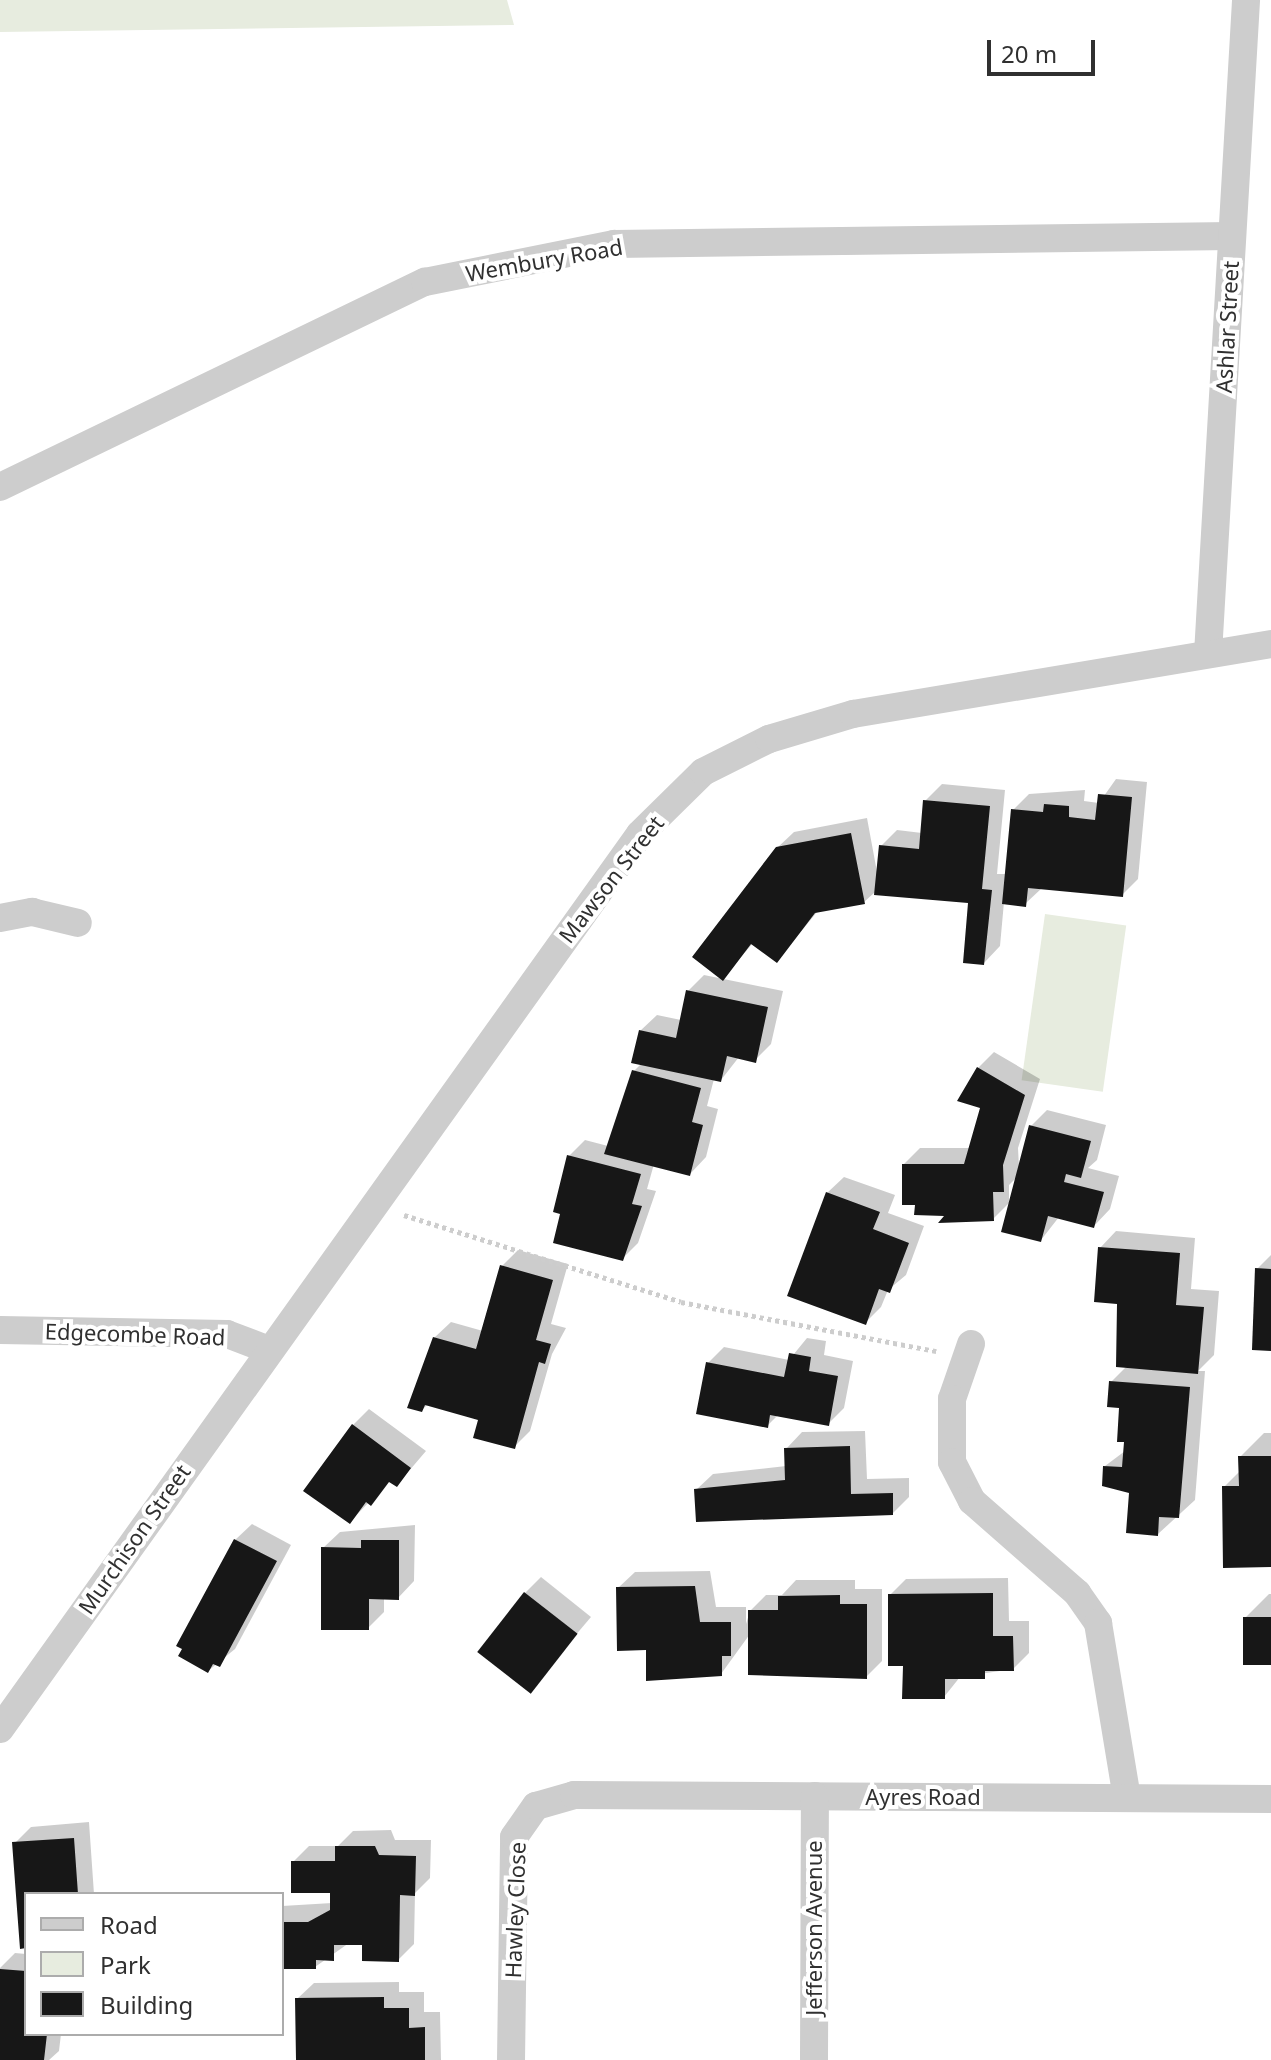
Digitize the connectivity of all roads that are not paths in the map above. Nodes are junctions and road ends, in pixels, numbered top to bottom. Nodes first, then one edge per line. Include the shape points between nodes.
1 (1246, 0) edge
2 (1232, 236) junction
3 (0, 487) edge
4 (1271, 644) edge
5 (1208, 654) junction
6 (0, 918) edge
7 (78, 923) dead end
8 (0, 1330) edge
9 (971, 1344) road end
10 (269, 1350) junction
11 (0, 1729) edge
12 (574, 1795) joint
13 (815, 1796) junction
14 (1127, 1798) junction
15 (1271, 1799) edge
16 (511, 2060) edge
17 (814, 2060) edge

1 - 2 street, Ashlar Street
2 - 3 street, Wembury Road via 614,244 454,276 425,282
2 - 5 street, Ashlar Street
4 - 5 street, Mawson Street
5 - 10 street, Mawson Street via 853,714 769,739 703,772 640,834
6 - 7 street via 32,912
8 - 10 street, Edgecombe Road via 227,1334
9 - 14 street via 952,1399 952,1462 972,1501 1077,1593 1098,1623
10 - 11 street, Murchison Street
12 - 13 street, Ayres Road
12 - 16 street, Hawley Close via 536,1806 514,1837
13 - 14 street, Ayres Road
13 - 17 street, Jefferson Avenue
14 - 15 street, Ayres Road

